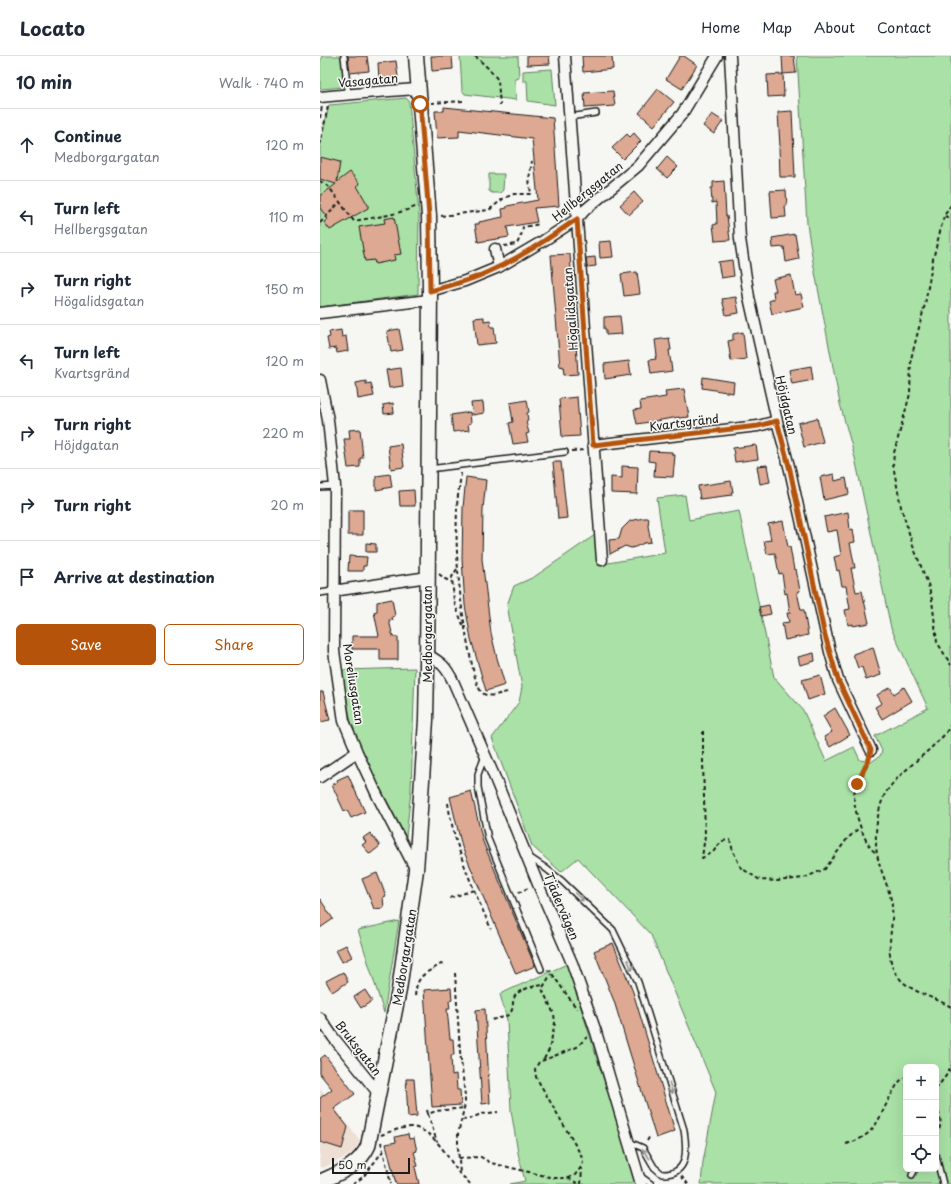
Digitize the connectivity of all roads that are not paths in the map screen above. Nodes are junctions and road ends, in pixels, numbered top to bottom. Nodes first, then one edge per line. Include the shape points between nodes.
1 (344, 56) edge
2 (416, 56) edge
3 (565, 56) edge
4 (717, 56) edge
5 (730, 56) edge
6 (418, 89) junction
7 (348, 94) junction
8 (325, 99) edge
9 (596, 113) dead end
10 (569, 117) junction
11 (577, 219) junction
12 (495, 249) road end
13 (499, 267) junction
14 (430, 295) junction
15 (320, 313) edge
16 (320, 380) edge
17 (777, 421) junction
18 (591, 447) junction
19 (565, 452) road end
20 (428, 469) junction
21 (335, 486) junction
22 (320, 487) edge
23 (602, 560) dead end
24 (428, 577) junction
25 (334, 591) junction
26 (320, 593) edge
27 (428, 655) junction
28 (871, 750) road end
29 (357, 752) junction
30 (485, 755) junction
31 (320, 777) edge
32 (527, 855) junction
33 (416, 870) junction
34 (541, 969) road end
35 (320, 1018) edge
36 (379, 1094) junction
37 (628, 1141) junction
38 (939, 1168) edge
39 (914, 1172) edge
40 (912, 1175) dead end
41 (640, 1180) edge
42 (320, 1182) edge
43 (651, 1184) edge
44 (943, 1184) edge

1 - 7 lane
2 - 6 street, Medborgargatan
3 - 10 street, Högalidsgatan
4 - 11 street, Hellbergsgatan via 682,114 638,166
5 - 17 street, Höjdgatan via 740,239 749,297
6 - 7 street, Vasagatan
6 - 14 street, Medborgargatan via 429,216
7 - 8 street, Vasagatan
9 - 10 lane
10 - 11 street, Högalidsgatan
11 - 13 street, Hellbergsgatan
11 - 18 street, Högalidsgatan
12 - 13 street
13 - 14 street, Hellbergsgatan
14 - 15 street, Hellbergsgatan
14 - 20 street, Medborgargatan
16 - 21 street, Moreliusgatan via 328,420
17 - 18 street, Kvartsgränd via 758,426
17 - 28 street, Höjdgatan via 790,470 824,632 838,680
18 - 23 street, Högalidsgatan
19 - 20 lane
20 - 24 street, Medborgargatan
21 - 22 lane
21 - 25 street, Moreliusgatan
24 - 25 street
24 - 27 street, Medborgargatan
25 - 26 lane
25 - 29 street, Moreliusgatan via 335,659 344,721
27 - 30 street, Tjädervägen via 447,669
27 - 33 street, Medborgargatan
29 - 31 street
29 - 33 street, Moreliusgatan
30 - 32 street, Tjädervägen
30 - 34 lane via 478,774 478,787 488,839
32 - 37 street, Tjädervägen via 572,963 596,1032
32 -> 37 lane via 562,881 614,930 638,982 684,1130 686,1153 683,1163 676,1172 662,1174 654,1167 643,1148
33 - 36 street, Medborgargatan via 399,990
35 - 36 street, Bruksgatan
36 - 42 street, Medborgargatan via 376,1135 365,1153 354,1165
37 - 41 street, Tjädervägen
38 - 44 lane
39 - 40 lane
41 - 43 lane

